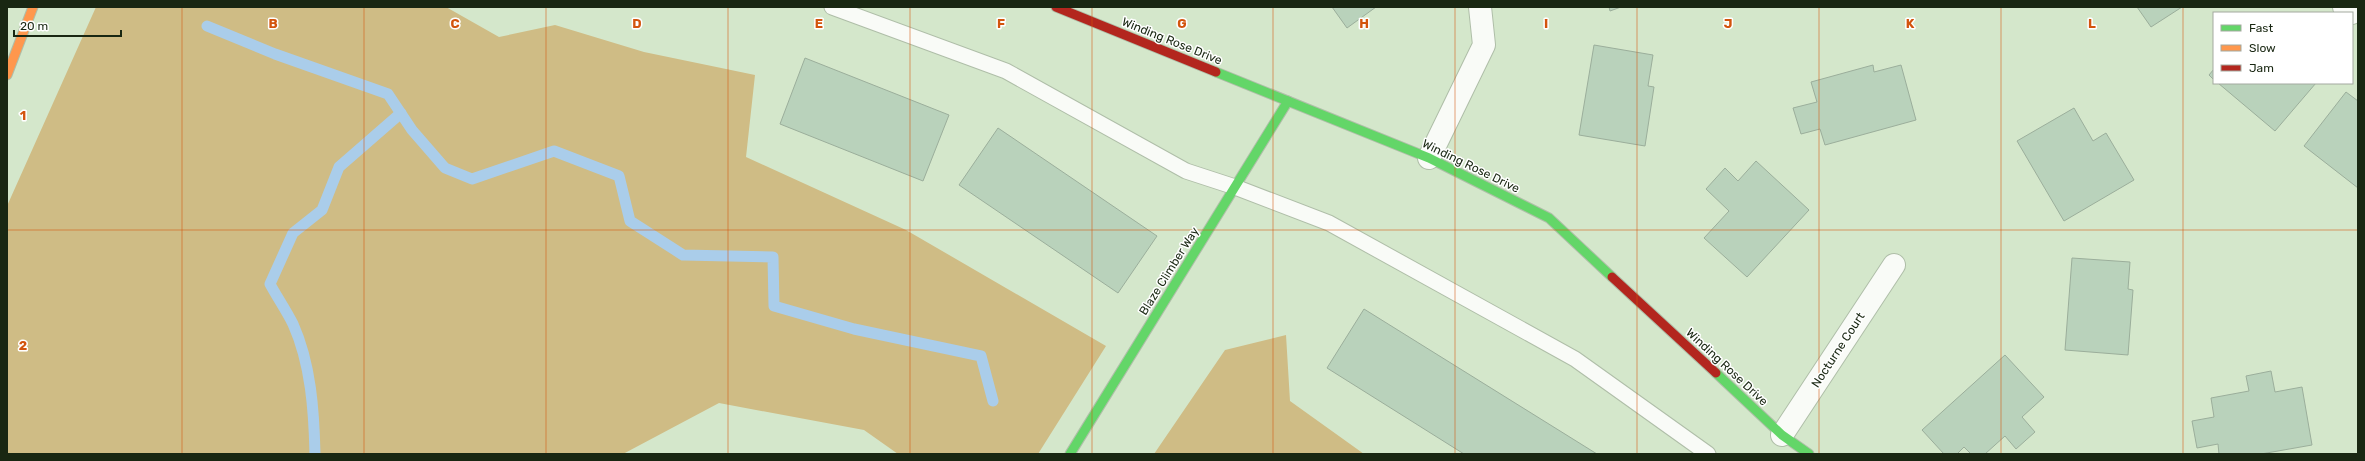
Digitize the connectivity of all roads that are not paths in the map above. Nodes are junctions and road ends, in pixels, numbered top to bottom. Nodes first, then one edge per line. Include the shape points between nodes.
1 (33, 7) edge
2 (832, 7) edge
3 (1056, 7) edge
4 (1480, 7) edge
5 (7, 75) edge
6 (1288, 101) junction
7 (1429, 158) junction
8 (1235, 187) junction
9 (1894, 266) dead end
10 (1782, 434) junction
11 (1070, 454) edge
12 (1708, 454) edge
13 (1809, 454) edge

1 - 5 main road
2 - 8 lane via 1006,71 1186,172
3 - 6 main road, Winding Rose Drive
4 - 7 street via 1484,45
6 - 7 main road, Winding Rose Drive
6 - 8 main road, Blaze Climber Way
7 - 10 main road, Winding Rose Drive via 1549,218
8 - 11 main road, Blaze Climber Way
8 - 12 lane via 1330,223 1575,359
9 - 10 street, Nocturne Court
10 - 13 main road, Winding Rose Drive

